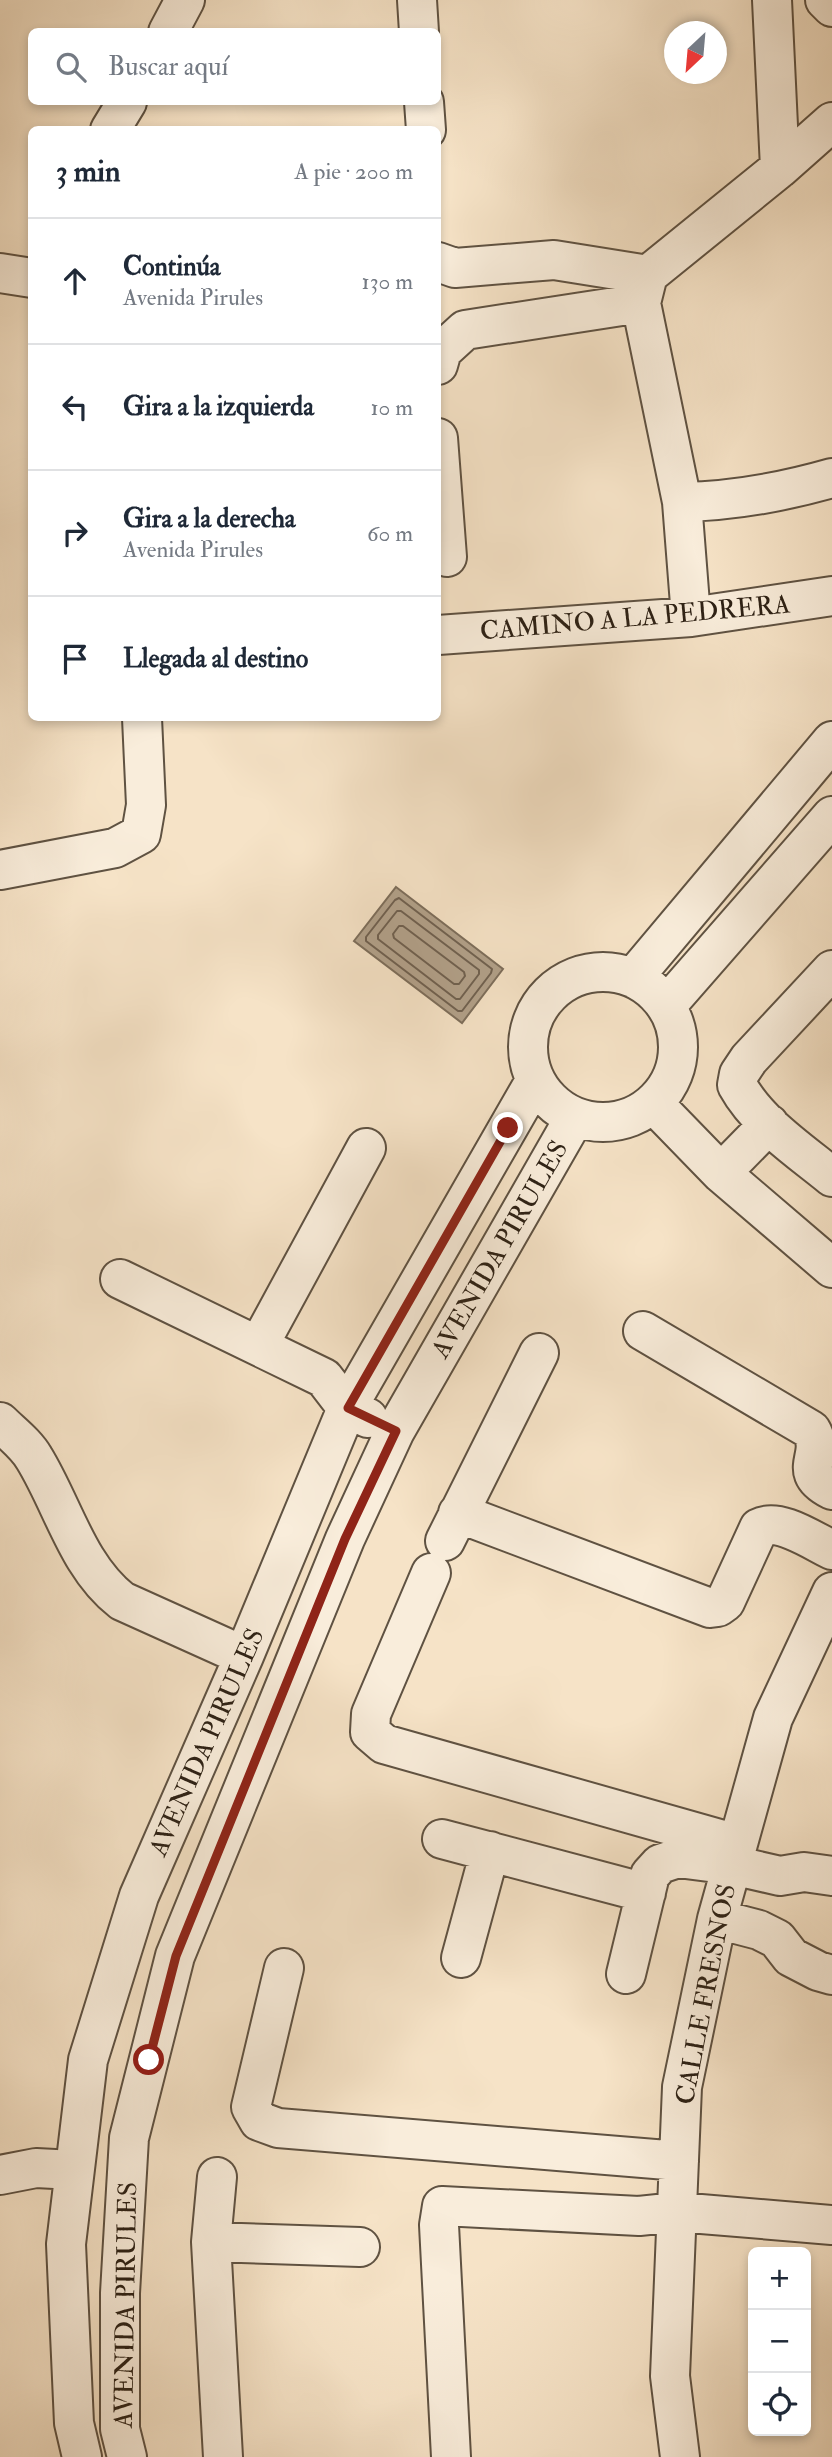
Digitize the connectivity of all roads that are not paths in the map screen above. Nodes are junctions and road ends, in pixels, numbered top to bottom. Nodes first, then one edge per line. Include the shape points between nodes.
1 (185, 0) edge
2 (417, 0) edge
3 (772, 0) edge
4 (825, 0) edge
5 (832, 7) edge
6 (170, 28) edge
7 (419, 28) edge
8 (125, 105) edge
9 (424, 105) edge
10 (832, 122) edge
11 (112, 126) edge
12 (426, 126) edge
13 (780, 168) junction
14 (441, 263) edge
15 (645, 289) junction
16 (441, 354) edge
17 (441, 478) edge
18 (832, 478) edge
19 (682, 502) junction
20 (447, 557) dead end
21 (832, 596) edge
22 (691, 617) junction
23 (441, 635) edge
24 (142, 721) edge
25 (832, 741) edge
26 (832, 816) edge
27 (0, 870) edge
28 (832, 970) edge
29 (633, 978) junction
30 (666, 1006) junction
31 (535, 1081) junction
32 (654, 1104) junction
33 (575, 1117) junction
34 (769, 1124) junction
35 (366, 1148) dead end
36 (721, 1173) junction
37 (832, 1177) edge
38 (832, 1268) edge
39 (120, 1279) dead end
40 (643, 1331) dead end
41 (259, 1345) junction
42 (539, 1353) dead end
43 (348, 1408) junction
44 (0, 1422) edge
45 (396, 1431) junction
46 (832, 1490) edge
47 (444, 1542) junction
48 (832, 1549) edge
49 (832, 1592) edge
50 (244, 1656) junction
51 (442, 1839) dead end
52 (490, 1851) junction
53 (735, 1854) junction
54 (832, 1876) edge
55 (646, 1893) junction
56 (717, 1919) junction
57 (461, 1958) dead end
58 (284, 1968) dead end
59 (626, 1974) dead end
60 (832, 1975) edge
61 (679, 2161) junction
62 (74, 2170) junction
63 (0, 2175) edge
64 (217, 2177) dead end
65 (677, 2212) junction
66 (832, 2225) edge
67 (211, 2242) junction
68 (360, 2247) dead end
69 (128, 2448) edge
70 (82, 2457) edge
71 (223, 2457) edge
72 (451, 2457) edge
73 (680, 2457) edge

1 - 6 street
2 - 7 street
3 - 13 street
4 - 5 street
8 - 11 street
9 - 12 street
10 - 13 street
13 - 15 street
14 - 15 street via 455,268 554,260
15 - 16 street via 465,330
15 - 19 street
17 - 20 street
18 - 19 street via 792,490
19 - 22 street
21 - 22 street, CAMINO A LA PEDRERA
22 - 23 street, CAMINO A LA PEDRERA
24 - 27 street via 146,805 141,834 115,848
25 - 29 street
26 - 30 street
28 - 34 street via 739,1074 737,1085 743,1096
29 - 30 street
29 - 31 street via 607,972 580,974 557,986 539,1005 528,1030 527,1056
30 - 32 street via 675,1025 676,1068
31 - 33 street via 551,1102
31 - 43 street, AVENIDA PIRULES
32 - 33 street via 615,1122 594,1123
32 - 36 street
33 - 45 street, AVENIDA PIRULES
34 - 36 street
34 - 37 street
35 - 41 street
36 - 38 street
39 - 41 street
40 - 46 street via 811,1430 816,1438 813,1476
41 - 43 street via 324,1378
42 - 47 street
43 - 45 street
43 - 50 street, AVENIDA PIRULES
44 - 50 street via 33,1455 92,1571 106,1589 122,1601
45 - 69 street, AVENIDA PIRULES via 340,1551 176,1956 128,2138 120,2293
47 - 48 street via 710,1608 725,1602 759,1528 766,1524 776,1524
47 - 53 street via 371,1714 370,1732 384,1744
49 - 53 street, CALLE FRESNOS via 773,1718
50 - 62 street, AVENIDA PIRULES via 139,1896 88,2060
51 - 52 street
52 - 55 street
52 - 57 street
53 - 54 street via 780,1876 804,1872
53 - 55 street via 678,1858 660,1864 650,1875
53 - 56 street, CALLE FRESNOS
55 - 59 street
56 - 60 street via 768,1934 791,1957
56 - 61 street, CALLE FRESNOS via 682,2087
58 - 61 street via 251,2107 259,2122 278,2129
61 - 65 street, CALLE FRESNOS
62 - 63 street via 36,2168
62 - 70 street, AVENIDA PIRULES via 66,2244 74,2423
64 - 67 street
65 - 66 street
65 - 72 street via 639,2216 442,2206 439,2225
65 - 73 street, CALLE FRESNOS via 670,2376
67 - 68 street
67 - 71 street

